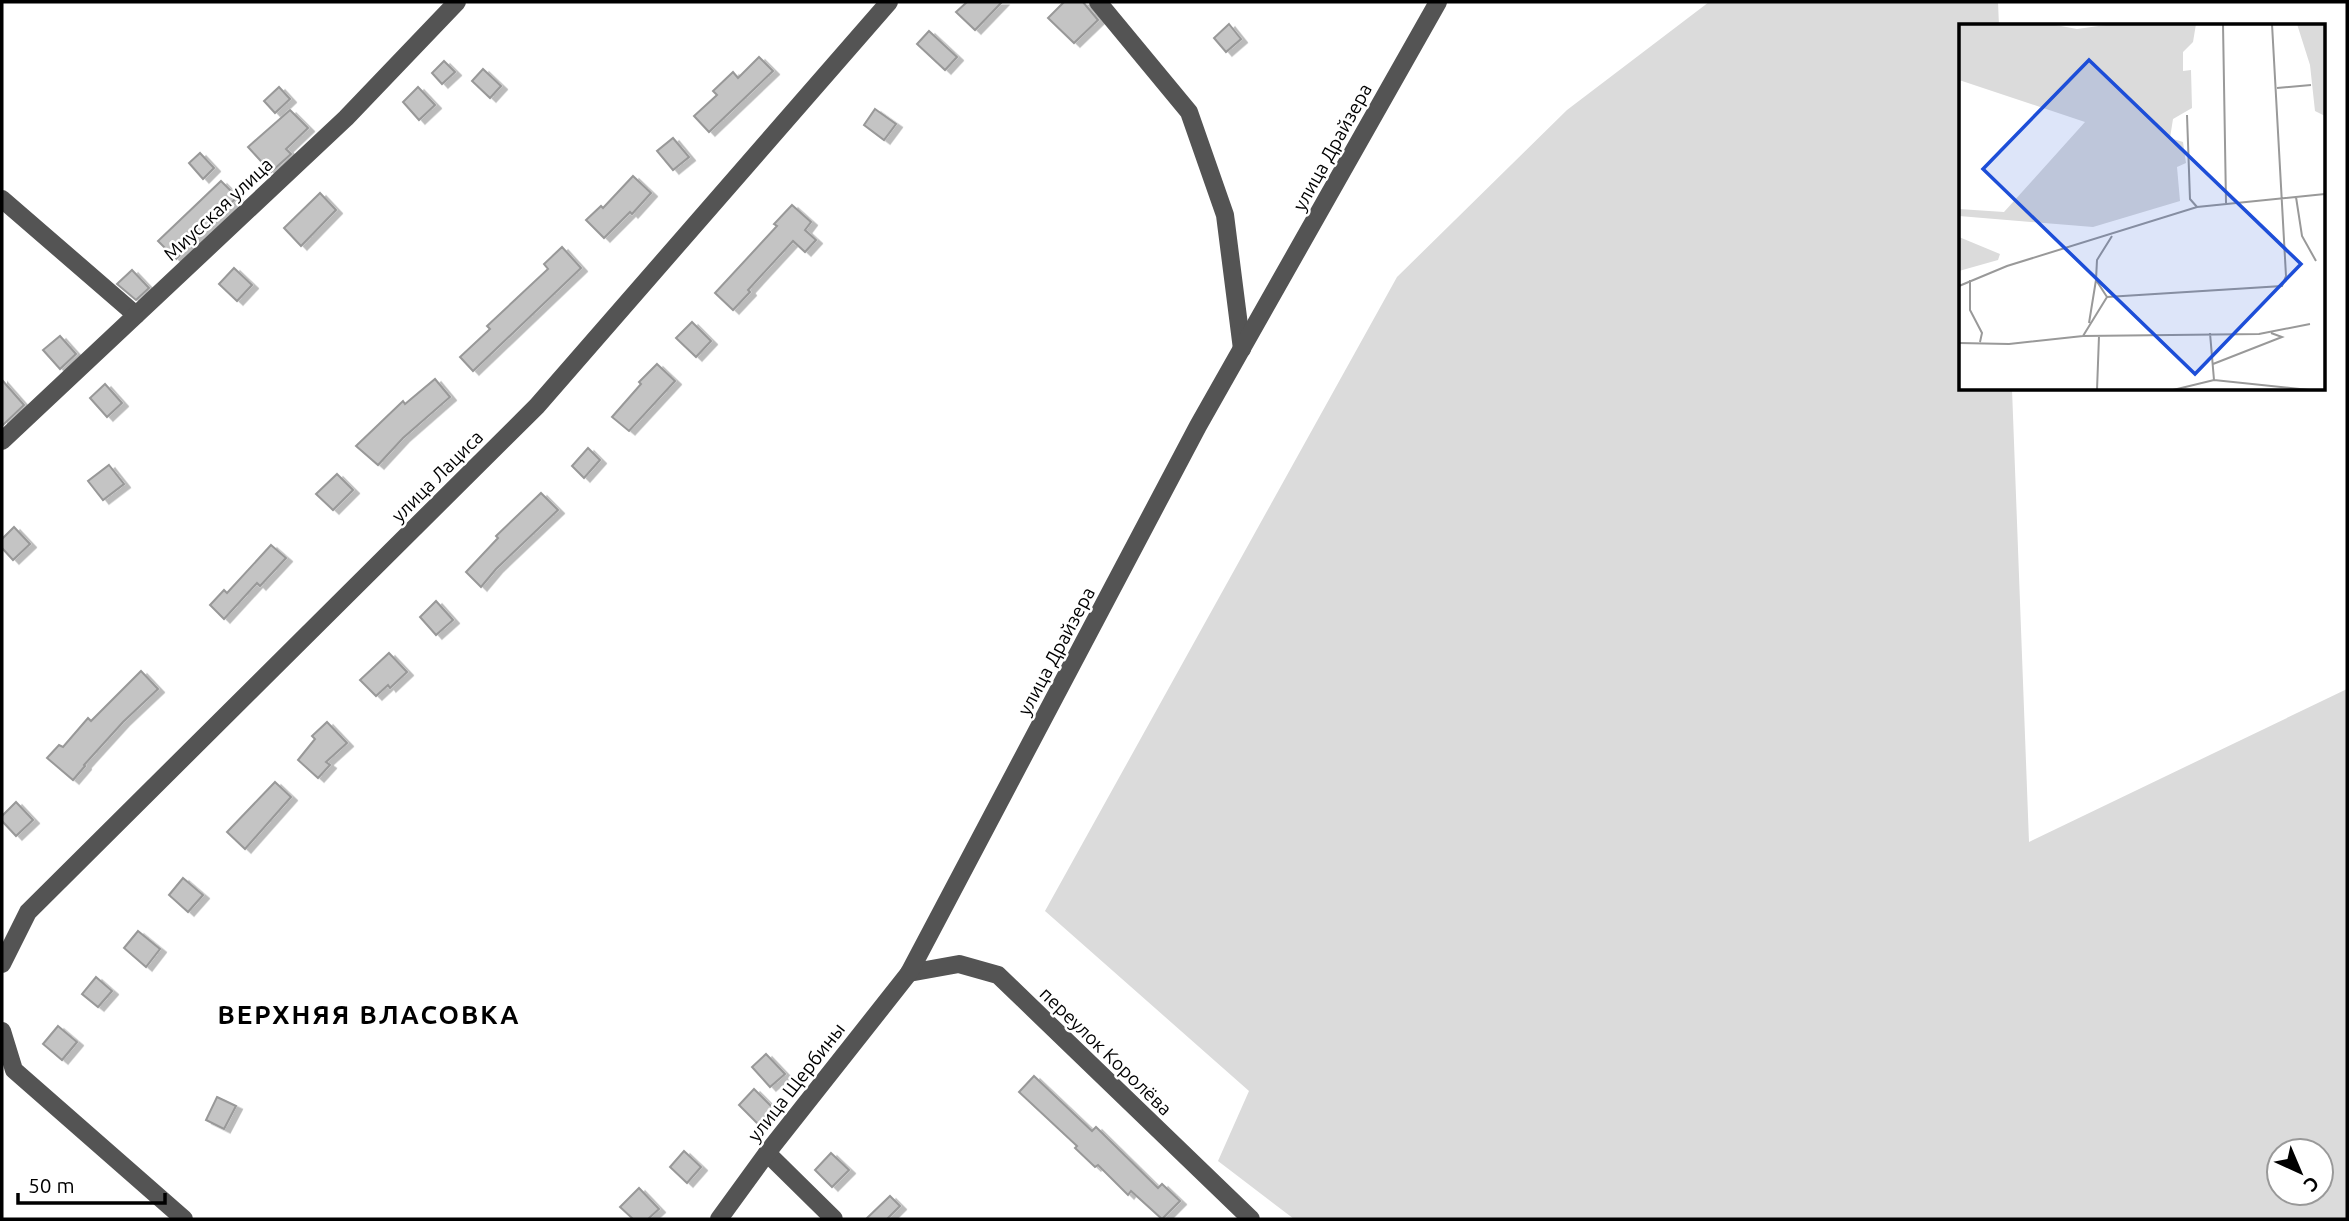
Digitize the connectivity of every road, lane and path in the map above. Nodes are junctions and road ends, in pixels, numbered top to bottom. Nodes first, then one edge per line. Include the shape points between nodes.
1 (457, 2) edge
2 (889, 2) edge
3 (1098, 2) edge
4 (1438, 2) edge
5 (2, 199) edge
6 (136, 315) junction
7 (1242, 349) junction
8 (2, 440) edge
9 (2, 964) edge
10 (909, 973) junction
11 (2, 1031) edge
12 (768, 1153) junction
13 (184, 1219) edge
14 (719, 1219) edge
15 (834, 1219) edge
16 (1251, 1219) edge

1 - 6 street, Миусская улица via 346,118
2 - 9 street, улица Лациса via 537,405 27,912
3 - 7 street via 1189,113 1224,215
4 - 7 street, улица Драйзера
5 - 6 street
6 - 8 street, Миусская улица
7 - 10 street, улица Драйзера
10 - 12 street, улица Щербины
10 - 16 street, переулок Королёва via 959,964 998,975
11 - 13 street via 14,1070
12 - 14 street, улица Щербины
12 - 15 street

